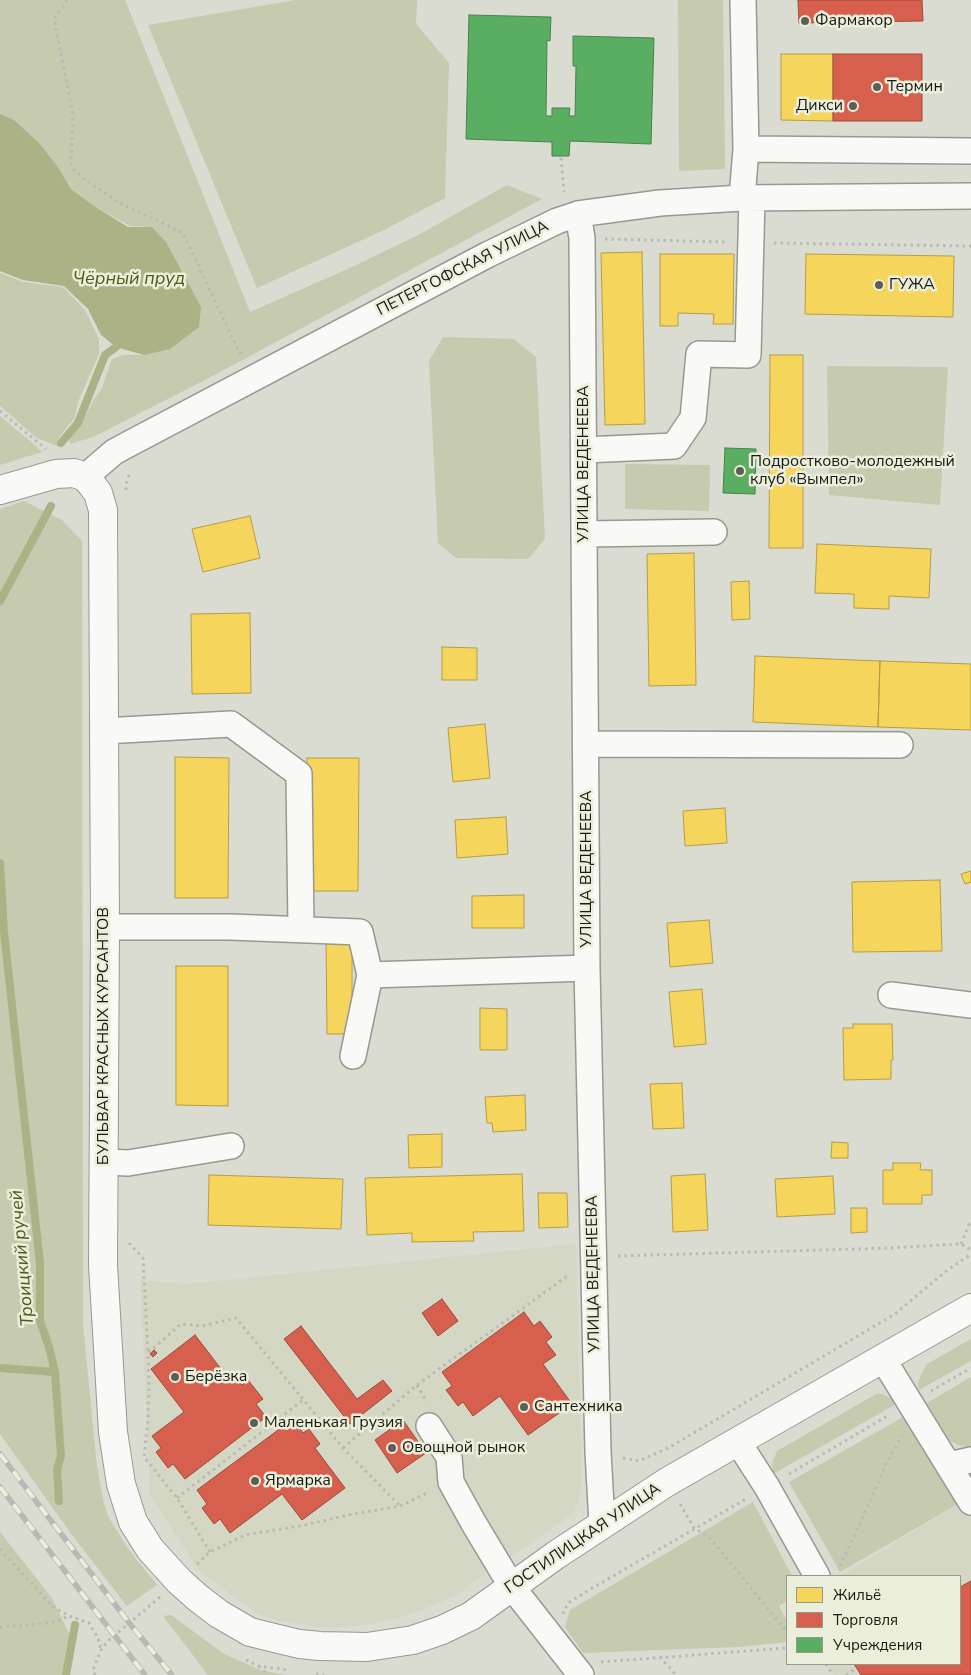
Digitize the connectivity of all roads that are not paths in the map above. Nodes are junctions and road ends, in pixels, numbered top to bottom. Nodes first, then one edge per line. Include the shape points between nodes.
1 (743, 0) edge
2 (746, 149) junction
3 (971, 151) edge
4 (971, 196) edge
5 (756, 198) junction
6 (578, 214) junction
7 (584, 450) junction
8 (85, 477) junction
9 (0, 490) edge
10 (714, 532) dead end
11 (585, 534) junction
12 (104, 731) junction
13 (586, 744) junction
14 (900, 745) dead end
15 (105, 927) junction
16 (301, 929) junction
17 (587, 968) junction
18 (370, 975) junction
19 (891, 995) dead end
20 (971, 1005) edge
21 (353, 1056) dead end
22 (231, 1146) dead end
23 (104, 1162) junction
24 (971, 1308) edge
25 (883, 1359) junction
26 (429, 1426) dead end
27 (738, 1442) junction
28 (960, 1462) edge
29 (971, 1502) edge
30 (602, 1524) junction
31 (817, 1575) edge
32 (177, 1582) joint
33 (512, 1587) junction
34 (577, 1670) edge

1 - 2 street
2 - 3 street
2 - 5 street
4 - 5 street, ПЕТЕРГОФСКАЯ УЛИЦА
5 - 6 street, ПЕТЕРГОФСКАЯ УЛИЦА via 660,203
5 - 7 street via 762,243 748,355 700,354 694,418 674,446
6 - 7 street, УЛИЦА ВЕДЕНЕЕВА via 582,238
6 - 8 street, ПЕТЕРГОФСКАЯ УЛИЦА via 557,220 487,255 125,446
7 - 11 street, УЛИЦА ВЕДЕНЕЕВА
8 - 9 main road via 56,474
8 - 12 main road, БУЛЬВАР КРАСНЫХ КУРСАНТОВ via 98,493 103,510
10 - 11 street
11 - 13 street, УЛИЦА ВЕДЕНЕЕВА
12 - 15 main road, БУЛЬВАР КРАСНЫХ КУРСАНТОВ
12 - 16 street via 231,724 299,774
13 - 14 street
13 - 17 street, УЛИЦА ВЕДЕНЕЕВА
15 - 16 street
15 - 23 main road, БУЛЬВАР КРАСНЫХ КУРСАНТОВ
16 - 18 street via 360,932
17 - 18 street
17 - 30 street, УЛИЦА ВЕДЕНЕЕВА
18 - 21 street
19 - 20 street
22 - 23 street via 128,1163
23 - 32 main road, БУЛЬВАР КРАСНЫХ КУРСАНТОВ via 104,1265 117,1462 133,1522
24 - 25 main road, ГОСТИЛИЦКАЯ УЛИЦА
25 - 27 main road, ГОСТИЛИЦКАЯ УЛИЦА
25 - 28 street via 909,1403
26 - 33 street via 449,1457 451,1482
27 - 30 main road, ГОСТИЛИЦКАЯ УЛИЦА
27 - 31 street
28 - 29 street
30 - 33 main road, ГОСТИЛИЦКАЯ УЛИЦА
32 - 33 main road, ГОСТИЛИЦКАЯ УЛИЦА via 219,1614 250,1632 320,1646 367,1647 413,1640 442,1630 471,1616
33 - 34 street

